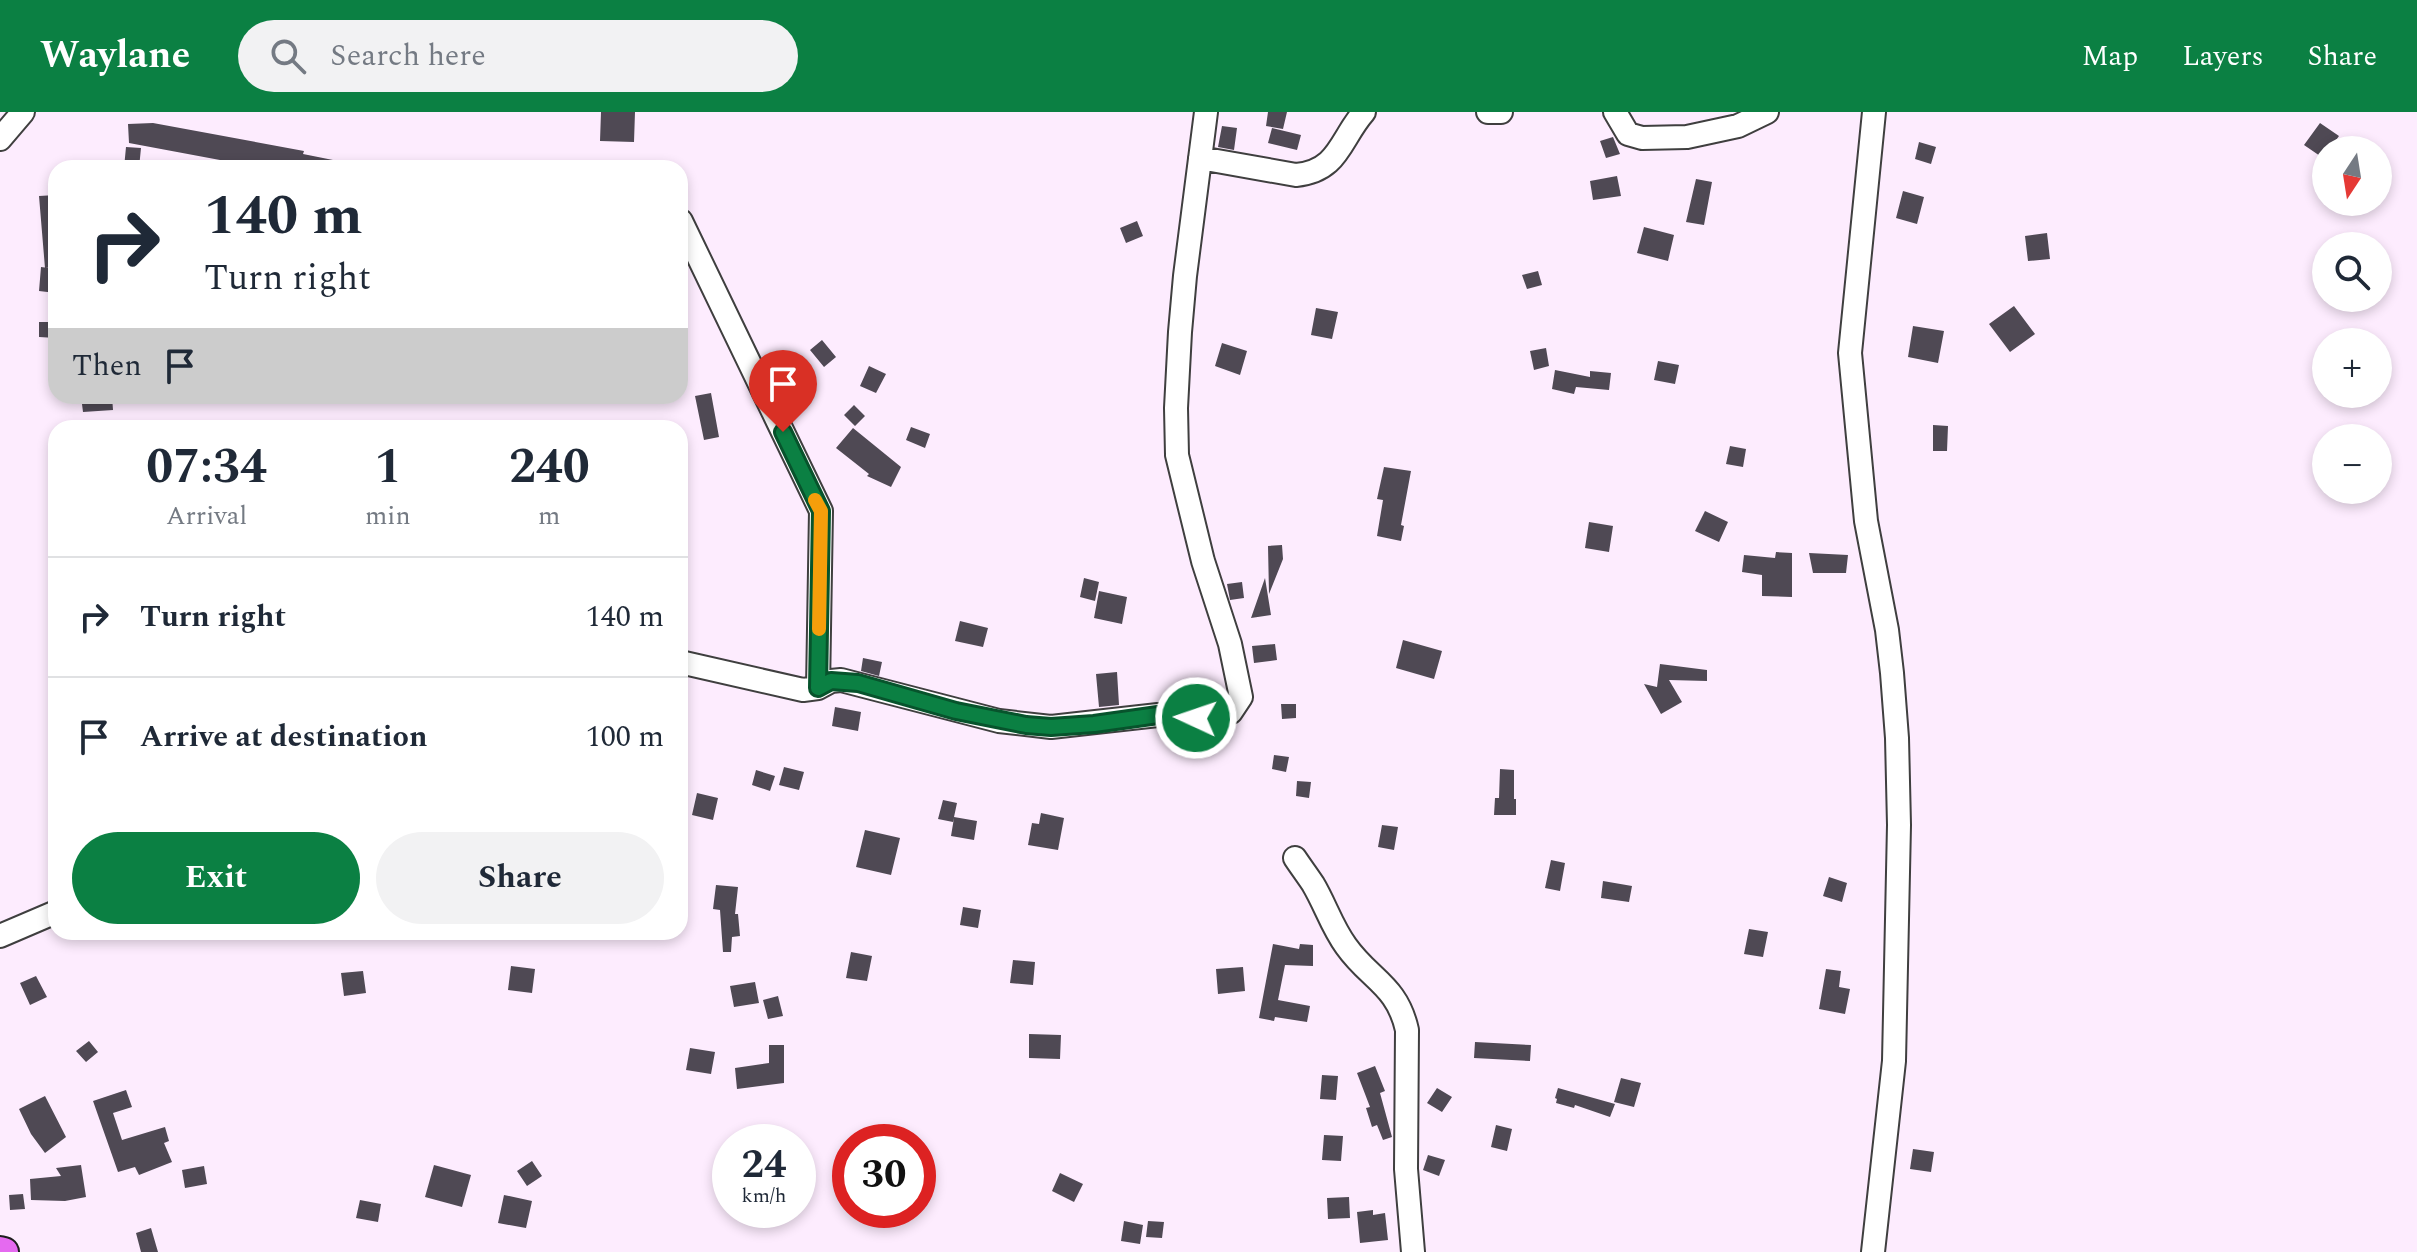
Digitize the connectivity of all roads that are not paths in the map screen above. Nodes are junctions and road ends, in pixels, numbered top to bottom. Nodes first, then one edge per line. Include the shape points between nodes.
1 (23, 112) edge
2 (1206, 112) edge
3 (1364, 112) edge
4 (1488, 112) edge
5 (1501, 112) edge
6 (1615, 112) edge
7 (1767, 112) edge
8 (1874, 112) edge
9 (0, 139) edge
10 (1200, 158) junction
11 (688, 236) edge
12 (688, 663) edge
13 (818, 688) junction
14 (1295, 858) dead end
15 (48, 915) edge
16 (0, 936) edge
17 (1413, 1252) edge
18 (1873, 1252) edge

1 - 9 street
2 - 10 street
3 - 10 street via 1334,159 1311,174
4 - 5 street
6 - 7 street via 1628,134 1642,138 1687,137 1738,126
8 - 18 street via 1850,353 1866,521 1892,673 1899,825 1894,1061
10 - 13 street via 1180,332 1177,455 1230,644 1241,697 1231,712 1051,727 999,721 850,682 831,681
11 - 13 street via 821,511
12 - 13 street via 803,690
14 - 17 street via 1345,945 1403,1010
15 - 16 street

